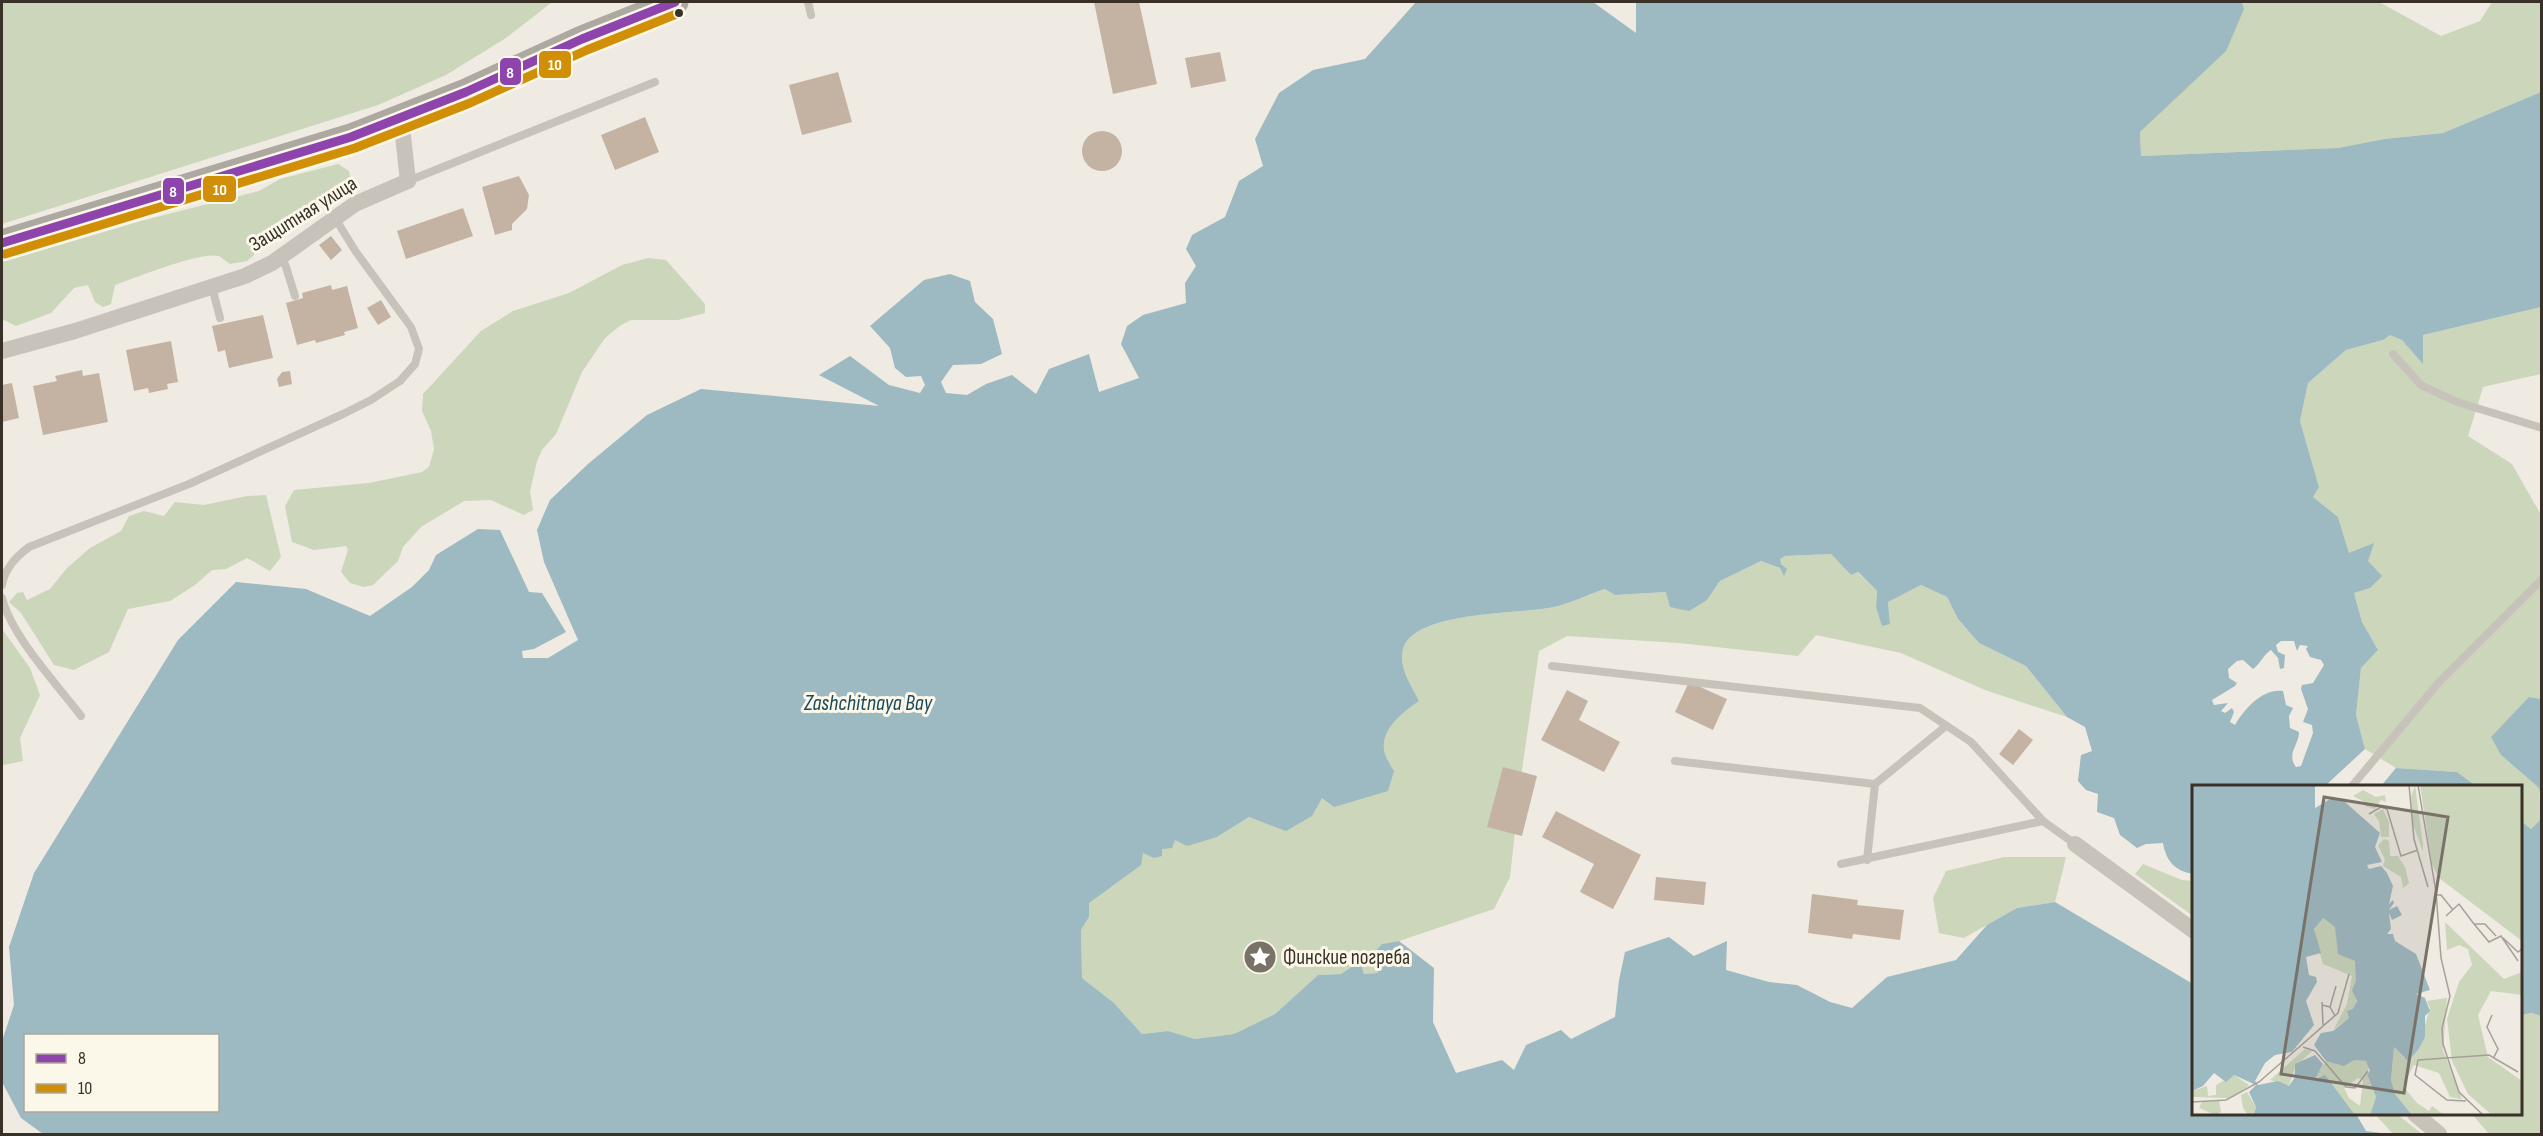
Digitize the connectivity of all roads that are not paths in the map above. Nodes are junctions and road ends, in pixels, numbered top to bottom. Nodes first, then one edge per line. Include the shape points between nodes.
1 (675, 2) edge
2 (808, 2) edge
3 (811, 15) dead end
4 (655, 82) dead end
5 (401, 118) junction
6 (408, 181) junction
7 (335, 218) junction
8 (2, 243) edge
9 (281, 256) junction
10 (212, 287) junction
11 (295, 296) dead end
12 (220, 318) dead end
13 (2, 351) edge
14 (2393, 354) dead end
15 (2541, 428) edge
16 (2541, 579) edge
17 (2, 585) edge
18 (2, 598) edge
19 (1552, 666) dead end
20 (81, 716) dead end
21 (1946, 726) junction
22 (1675, 761) dead end
23 (1875, 784) junction
24 (2353, 785) edge
25 (2043, 821) junction
26 (2075, 844) joint
27 (1867, 860) junction
28 (1841, 864) dead end
29 (2192, 930) edge
30 (2417, 1115) edge
31 (2439, 1134) edge

1 - 5 main road
2 - 3 lane
4 - 6 lane, Защитная улица
5 - 6 street
5 - 8 main road
6 - 7 street, Защитная улица via 355,204
7 - 9 street, Защитная улица
7 - 17 lane via 411,327 419,349 415,364 400,381 343,414 189,484 29,547 3,575
9 - 10 street, Защитная улица via 245,276
9 - 11 lane
10 - 12 lane
10 - 13 street, Защитная улица
14 - 15 lane via 2421,385 2457,402
16 - 24 lane via 2440,681
18 - 20 lane via 16,630
19 - 21 lane via 1920,708
21 - 23 lane
21 - 25 lane via 1971,742
22 - 23 lane
23 - 27 lane
25 - 26 lane
25 - 27 lane
26 - 29 street
27 - 28 lane
30 - 31 street

